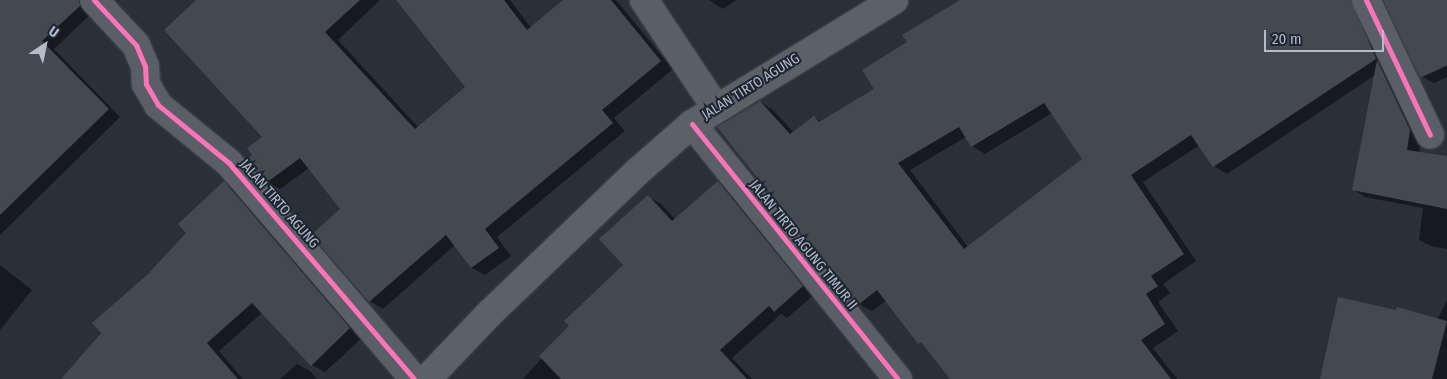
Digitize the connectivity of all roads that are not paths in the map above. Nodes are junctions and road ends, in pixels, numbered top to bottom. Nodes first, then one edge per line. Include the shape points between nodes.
1 (94, 0) edge
2 (644, 0) edge
3 (894, 0) edge
4 (1366, 0) edge
5 (716, 108) junction
6 (692, 124) junction
7 (1430, 135) dead end
8 (414, 379) edge
9 (427, 379) edge
10 (898, 379) edge

1 - 8 street, JALAN TIRTO AGUNG via 136,45 145,66 146,84 158,105 229,163
2 - 5 street
3 - 5 main road, JALAN TIRTO AGUNG
4 - 7 street
5 - 6 main road, JALAN TIRTO AGUNG
6 - 9 main road, JALAN TIRTO AGUNG via 581,226
6 - 10 street, JALAN TIRTO AGUNG TIMUR II

